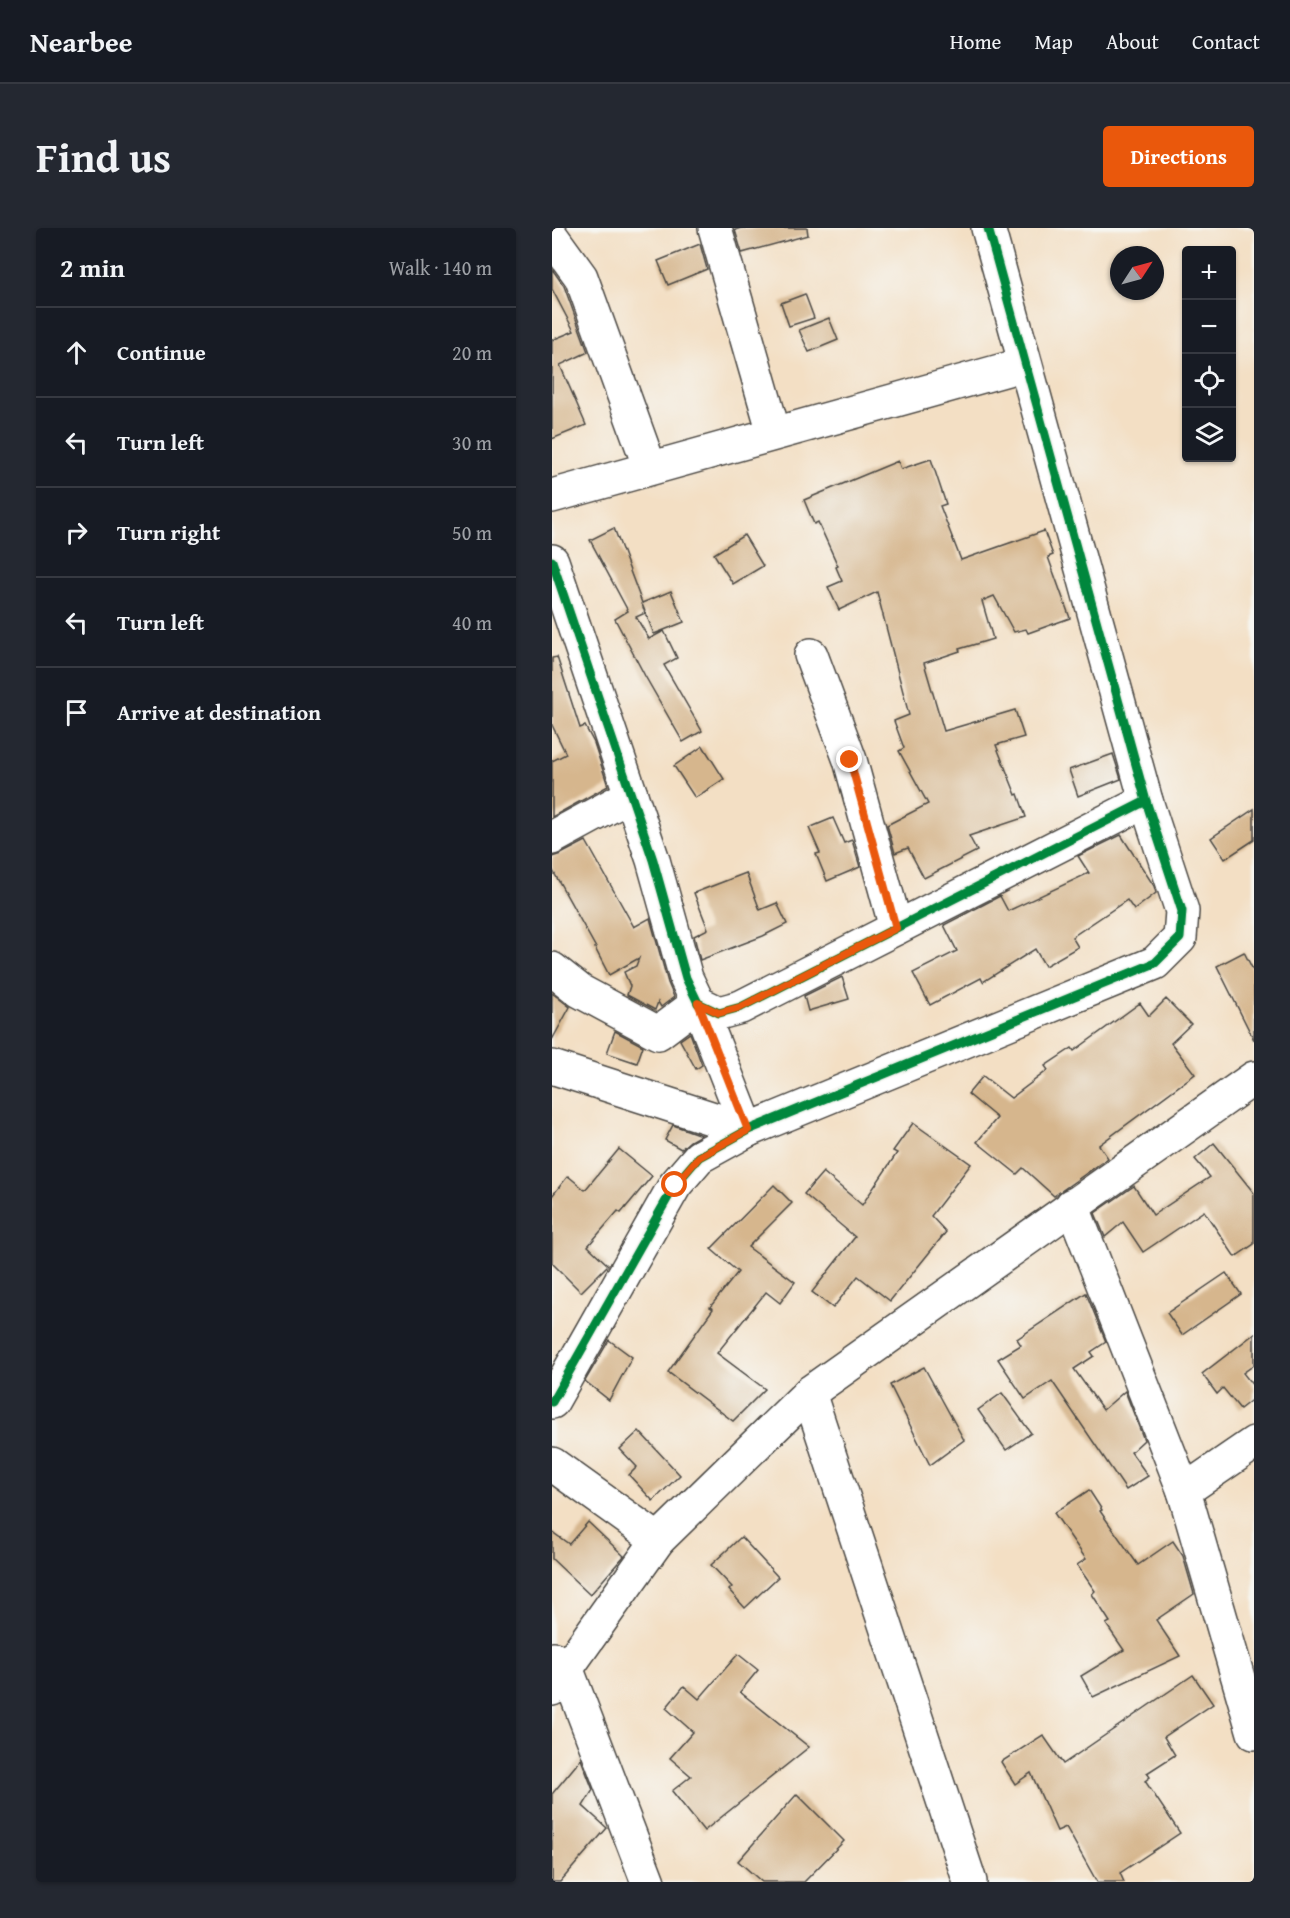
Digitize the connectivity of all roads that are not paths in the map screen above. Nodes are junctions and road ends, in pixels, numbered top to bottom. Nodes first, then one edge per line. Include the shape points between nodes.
1 (715, 228) edge
2 (988, 228) edge
3 (552, 237) edge
4 (1025, 364) junction
5 (774, 433) junction
6 (650, 468) junction
7 (552, 496) edge
8 (552, 561) edge
9 (811, 655) dead end
10 (631, 795) junction
11 (1146, 801) junction
12 (552, 838) edge
13 (896, 928) junction
14 (552, 969) edge
15 (698, 1003) junction
16 (552, 1067) edge
17 (1254, 1078) edge
18 (748, 1130) junction
19 (1072, 1205) junction
20 (809, 1393) junction
21 (552, 1402) edge
22 (1254, 1443) edge
23 (552, 1464) edge
24 (1184, 1491) junction
25 (658, 1540) junction
26 (557, 1672) edge
27 (1254, 1733) edge
28 (637, 1874) edge
29 (970, 1882) edge

1 - 5 street
2 - 4 street
3 - 6 street via 581,277
4 - 5 street
4 - 11 street
5 - 6 street
6 - 7 street
8 - 10 street
9 - 13 street via 850,760
10 - 12 street
10 - 15 street via 686,978
11 - 13 street
11 - 18 street via 1182,911 1180,938 1155,963
13 - 15 street via 741,1007 719,1013
14 - 15 street via 588,996 658,1033
15 - 18 street
16 - 18 street
17 - 19 street
18 - 21 street via 699,1157 675,1185
19 - 20 street
19 - 24 street
20 - 25 street
20 - 29 street
22 - 24 street
23 - 25 street
24 - 27 street
25 - 26 street
26 - 28 street

